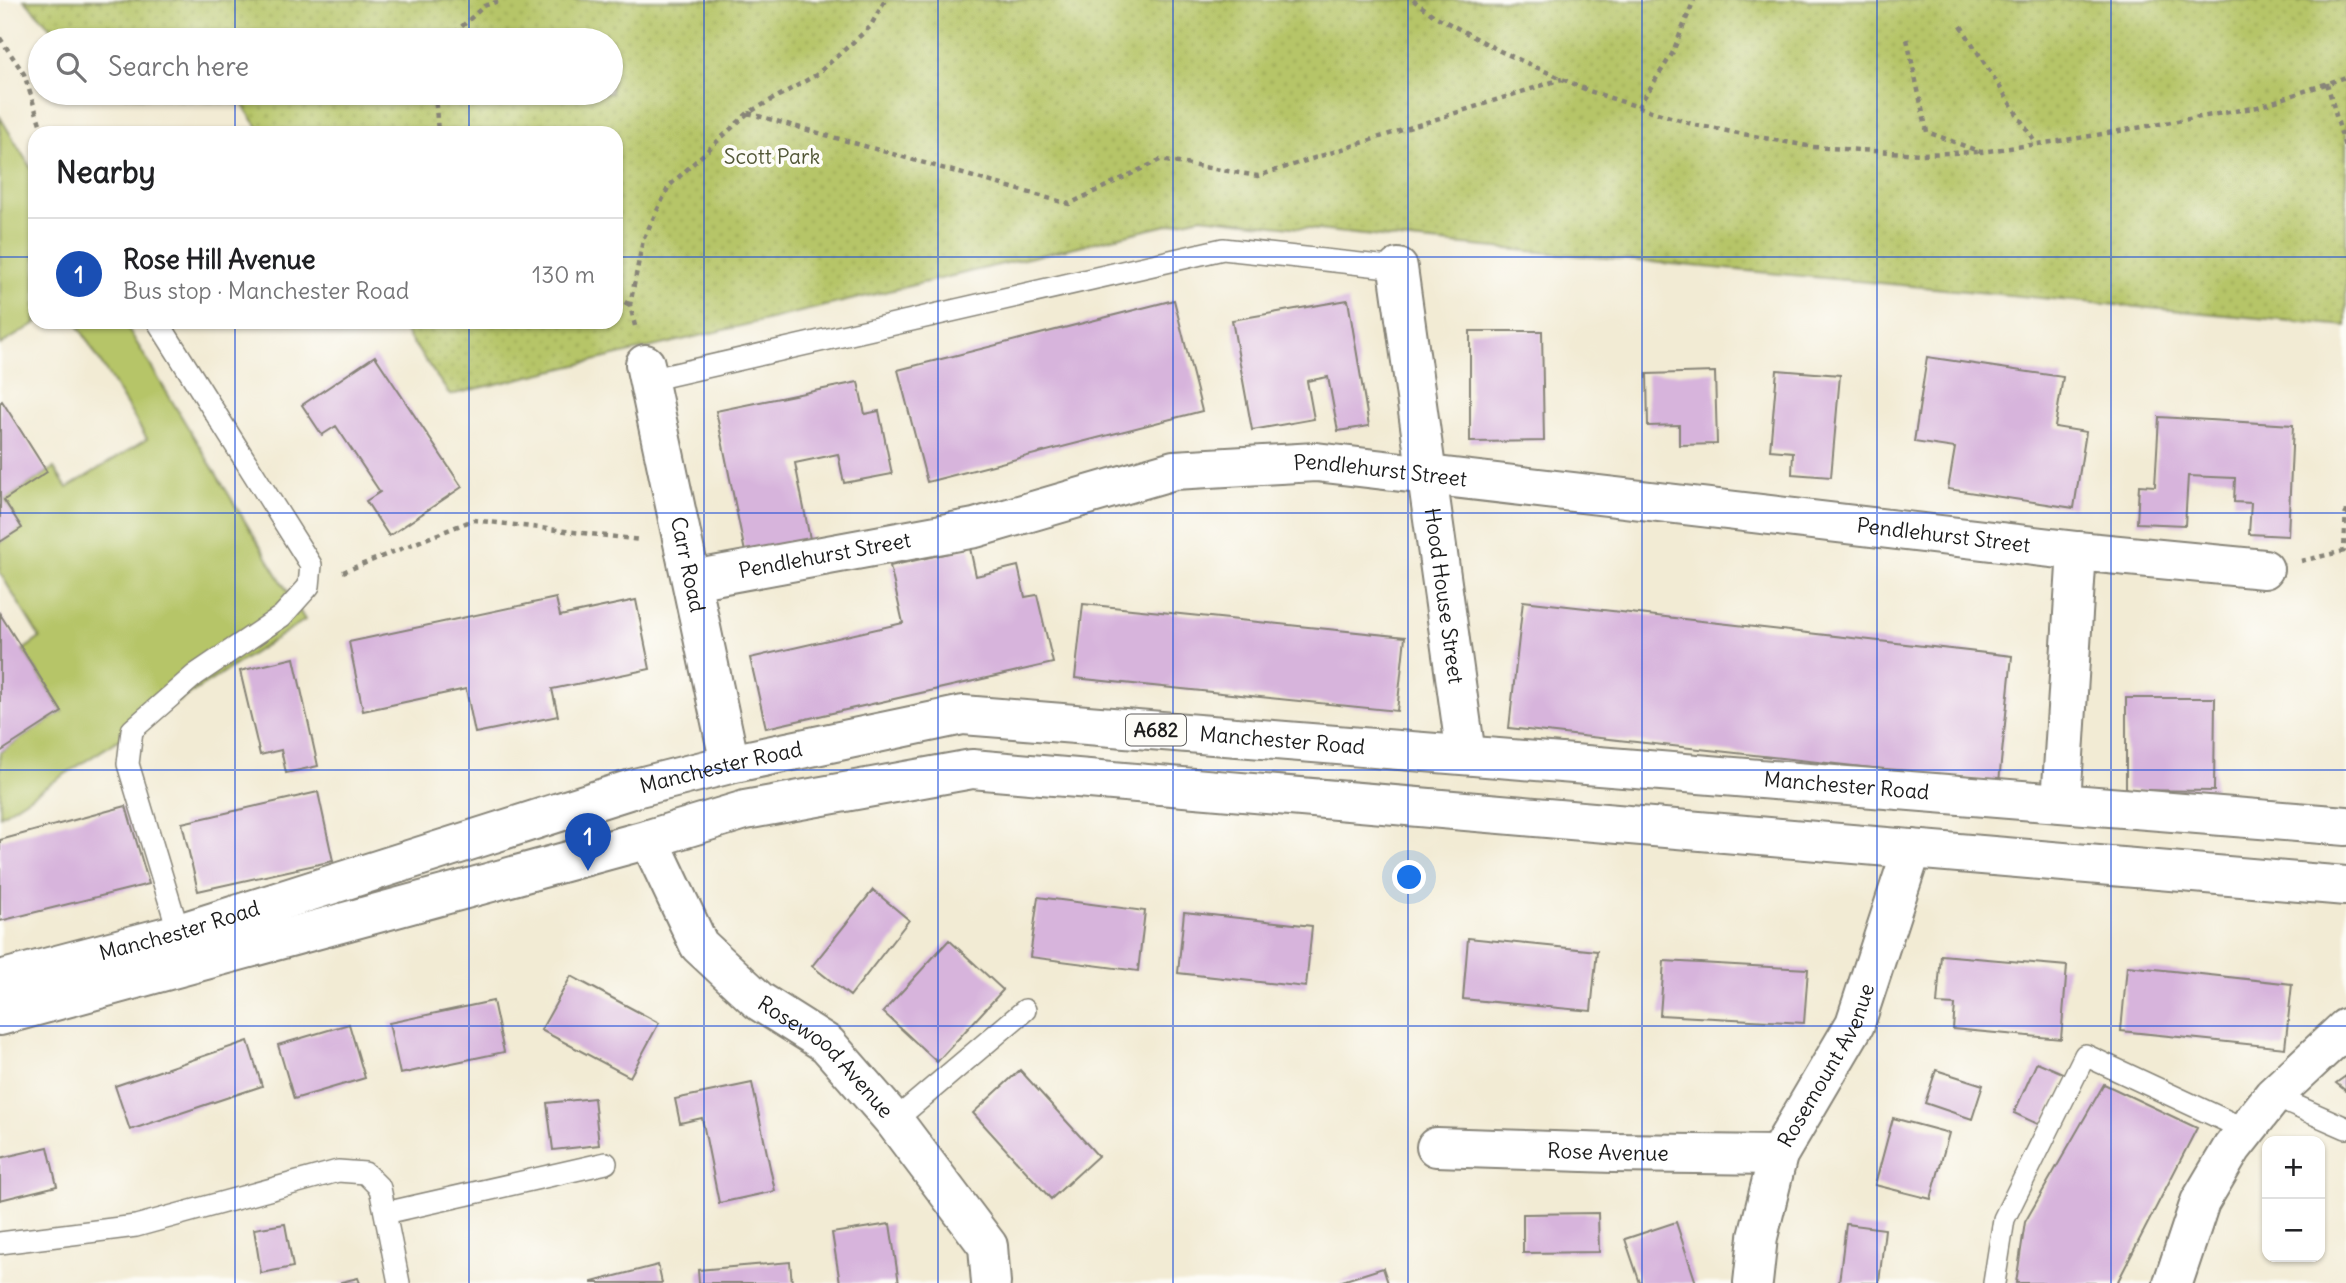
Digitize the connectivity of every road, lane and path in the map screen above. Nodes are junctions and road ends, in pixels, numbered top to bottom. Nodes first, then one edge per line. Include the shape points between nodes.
1 (501, 0) edge
2 (885, 0) edge
3 (1413, 0) edge
4 (1694, 0) edge
5 (1961, 26) dead end
6 (460, 28) edge
7 (0, 38) edge
8 (1907, 39) dead end
9 (2346, 77) edge
10 (1562, 79) junction
11 (2327, 83) junction
12 (28, 86) edge
13 (34, 105) edge
14 (436, 105) edge
15 (1638, 107) junction
16 (748, 113) junction
17 (41, 126) edge
18 (437, 126) edge
19 (2036, 144) junction
20 (2346, 151) edge
21 (1981, 152) junction
22 (1398, 268) joint
23 (623, 301) edge
24 (630, 305) junction
25 (162, 329) edge
26 (647, 372) junction
27 (1426, 475) junction
28 (2346, 508) edge
29 (2077, 551) junction
30 (2345, 551) edge
31 (688, 563) junction
32 (2264, 569) joint
33 (309, 586) junction
34 (1466, 755) junction
35 (730, 764) junction
36 (635, 788) junction
37 (1916, 793) junction
38 (2061, 802) junction
39 (745, 810) junction
40 (1477, 812) junction
41 (2346, 826) edge
42 (649, 839) junction
43 (1912, 849) junction
44 (2058, 861) junction
45 (2346, 886) edge
46 (179, 933) junction
47 (0, 980) edge
48 (1025, 1010) dead end
49 (0, 1016) edge
50 (2346, 1027) edge
51 (2273, 1096) junction
52 (894, 1121) junction
53 (2346, 1128) edge
54 (2246, 1130) junction
55 (1436, 1147) dead end
56 (1778, 1155) junction
57 (606, 1163) dead end
58 (385, 1213) junction
59 (0, 1243) edge
60 (399, 1283) edge
61 (991, 1283) edge
62 (1753, 1283) edge
63 (1994, 1283) edge
64 (2173, 1283) edge

1 - 6 path via 484,6
2 - 16 path via 870,27 816,75
3 - 10 path via 1489,45
4 - 15 path via 1672,54
5 - 19 path
7 - 12 path
8 - 21 path via 1927,132
9 - 11 path
10 - 15 path
10 - 16 path via 1258,176 1160,160 1069,204
11 - 19 path via 2258,107
11 - 20 path
13 - 17 path
14 - 18 path
15 - 21 path via 1695,125 1813,148
16 - 24 path via 669,186 643,240
19 - 21 path
22 - 26 lane via 1223,249
22 - 27 main road, Hood House Street
23 - 24 path
24 - 26 path
25 - 33 lane via 311,565
26 - 31 main road, Carr Road
27 - 29 main road, Pendlehurst Street
27 - 31 main road, Pendlehurst Street via 1316,462 1174,470 975,528
27 - 34 main road, Hood House Street
28 - 30 path
29 - 32 main road, Pendlehurst Street
29 - 38 main road
30 - 32 path
31 - 33 path via 473,520
31 - 35 main road, Carr Road
33 - 46 lane via 282,616 195,675 132,730 128,764
34 - 35 main road, Manchester Road / A682 via 963,715
34 - 37 main road, Manchester Road / A682
34 - 40 main road, Hood House Street
35 - 36 main road, Manchester Road / A682
35 - 39 main road, Carr Road
36 - 42 main road, Rosewood Avenue
36 - 46 main road, Manchester Road / A682
37 - 38 main road, Manchester Road / A682
37 - 43 main road, Rosemount Avenue
38 - 41 main road, Manchester Road / A682
38 - 44 main road
39 - 40 main road, Manchester Road via 972,769
39 - 42 main road, Manchester Road
40 - 43 main road, Manchester Road
42 - 49 main road, Manchester Road
42 - 52 main road, Rosewood Avenue via 699,945 759,1001 827,1044
43 - 44 main road, Manchester Road
43 - 56 main road, Rosemount Avenue via 1856,1024
44 - 45 main road, Manchester Road
46 - 47 main road, Manchester Road / A682
48 - 52 lane
50 - 51 main road
51 - 53 lane
51 - 54 main road
52 - 61 main road, Rosewood Avenue via 988,1247
54 - 63 lane via 2085,1055 2004,1219
54 - 64 main road via 2200,1202
55 - 56 main road, Rose Avenue
56 - 62 main road, Rosemount Avenue via 1758,1237
57 - 58 lane
58 - 59 lane via 380,1188 365,1173 338,1171 136,1226
58 - 60 lane

